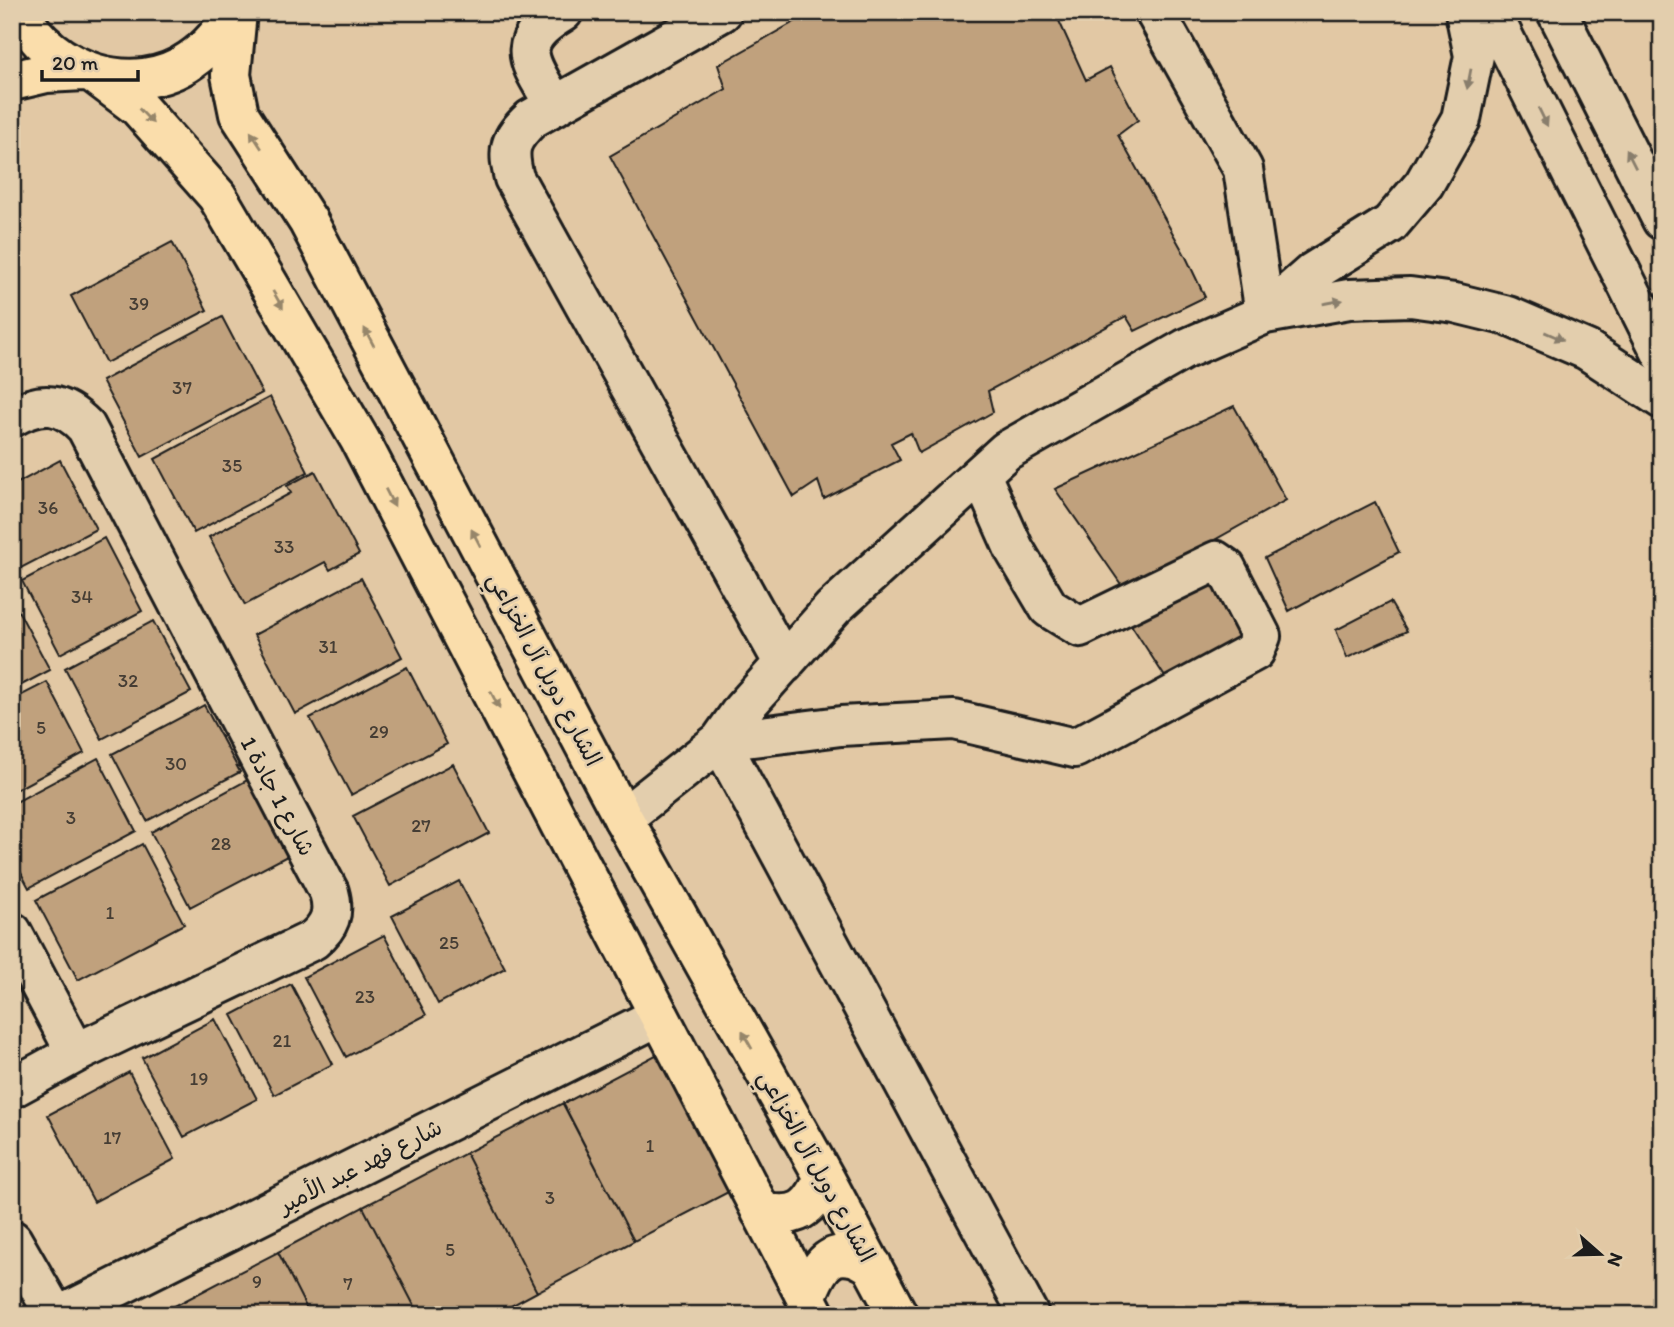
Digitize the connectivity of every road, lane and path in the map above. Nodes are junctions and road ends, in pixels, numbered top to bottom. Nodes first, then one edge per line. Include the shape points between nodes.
1 (20, 12) edge
2 (236, 12) edge
3 (563, 12) edge
4 (722, 12) edge
5 (1155, 12) edge
6 (1465, 12) edge
7 (1491, 12) edge
8 (1557, 12) edge
9 (89, 72) junction
10 (12, 81) edge
11 (555, 106) junction
12 (1662, 220) edge
13 (1265, 314) junction
14 (1662, 354) edge
15 (1662, 400) edge
16 (12, 417) edge
17 (981, 475) junction
18 (784, 664) junction
19 (720, 741) junction
20 (624, 818) junction
21 (12, 932) edge
22 (659, 1016) junction
23 (76, 1053) junction
24 (12, 1088) edge
25 (824, 1177) junction
26 (761, 1212) junction
27 (12, 1240) edge
28 (872, 1265) junction
29 (811, 1306) edge
30 (55, 1315) edge
31 (61, 1315) edge
32 (898, 1315) edge
33 (1029, 1315) edge

1 - 9 main road via 27,27 53,53
2 - 9 main road via 217,38 190,61 157,75 121,79
20 -> 2 main road, الشارع دوبل آل الخزاعي via 308,221 239,114 230,75
3 - 11 street via 542,25 529,45 533,68
4 - 11 street
5 - 13 street via 1243,169
6 -> 13 street via 1474,56 1461,119 1424,184 1390,224 1313,272
7 -> 14 street
12 -> 8 street
9 - 10 main road via 46,72
9 -> 22 main road via 138,107 217,197 360,440
11 - 18 street via 531,119 515,135 509,156 514,178
13 -> 15 street via 1349,299 1410,297 1455,303 1508,316 1587,350
13 - 17 street via 1185,349 1006,451
16 - 23 street, شارع 1 جادة 1 via 25,410 57,406 86,427 329,892 332,906 331,919 313,940
17 - 18 street via 833,608
17 - 19 street via 1014,549 1049,608 1080,627 1216,561 1226,568 1261,636 1255,651 1075,748 954,720 841,726
18 - 19 street
19 - 20 street
19 - 33 street
25 -> 20 main road, الشارع دوبل آل الخزاعي
21 - 23 street
22 - 26 main road
22 - 31 street, شارع فهد عبد الأمير
23 - 24 street, شارع 1 جادة 1
25 - 26 main road via 817,1195 796,1214
25 - 28 main road, الشارع دوبل آل الخزاعي
26 - 29 main road
27 - 30 street
28 - 29 main road via 850,1255 832,1257 820,1267
28 - 32 main road, الشارع دوبل آل الخزاعي

